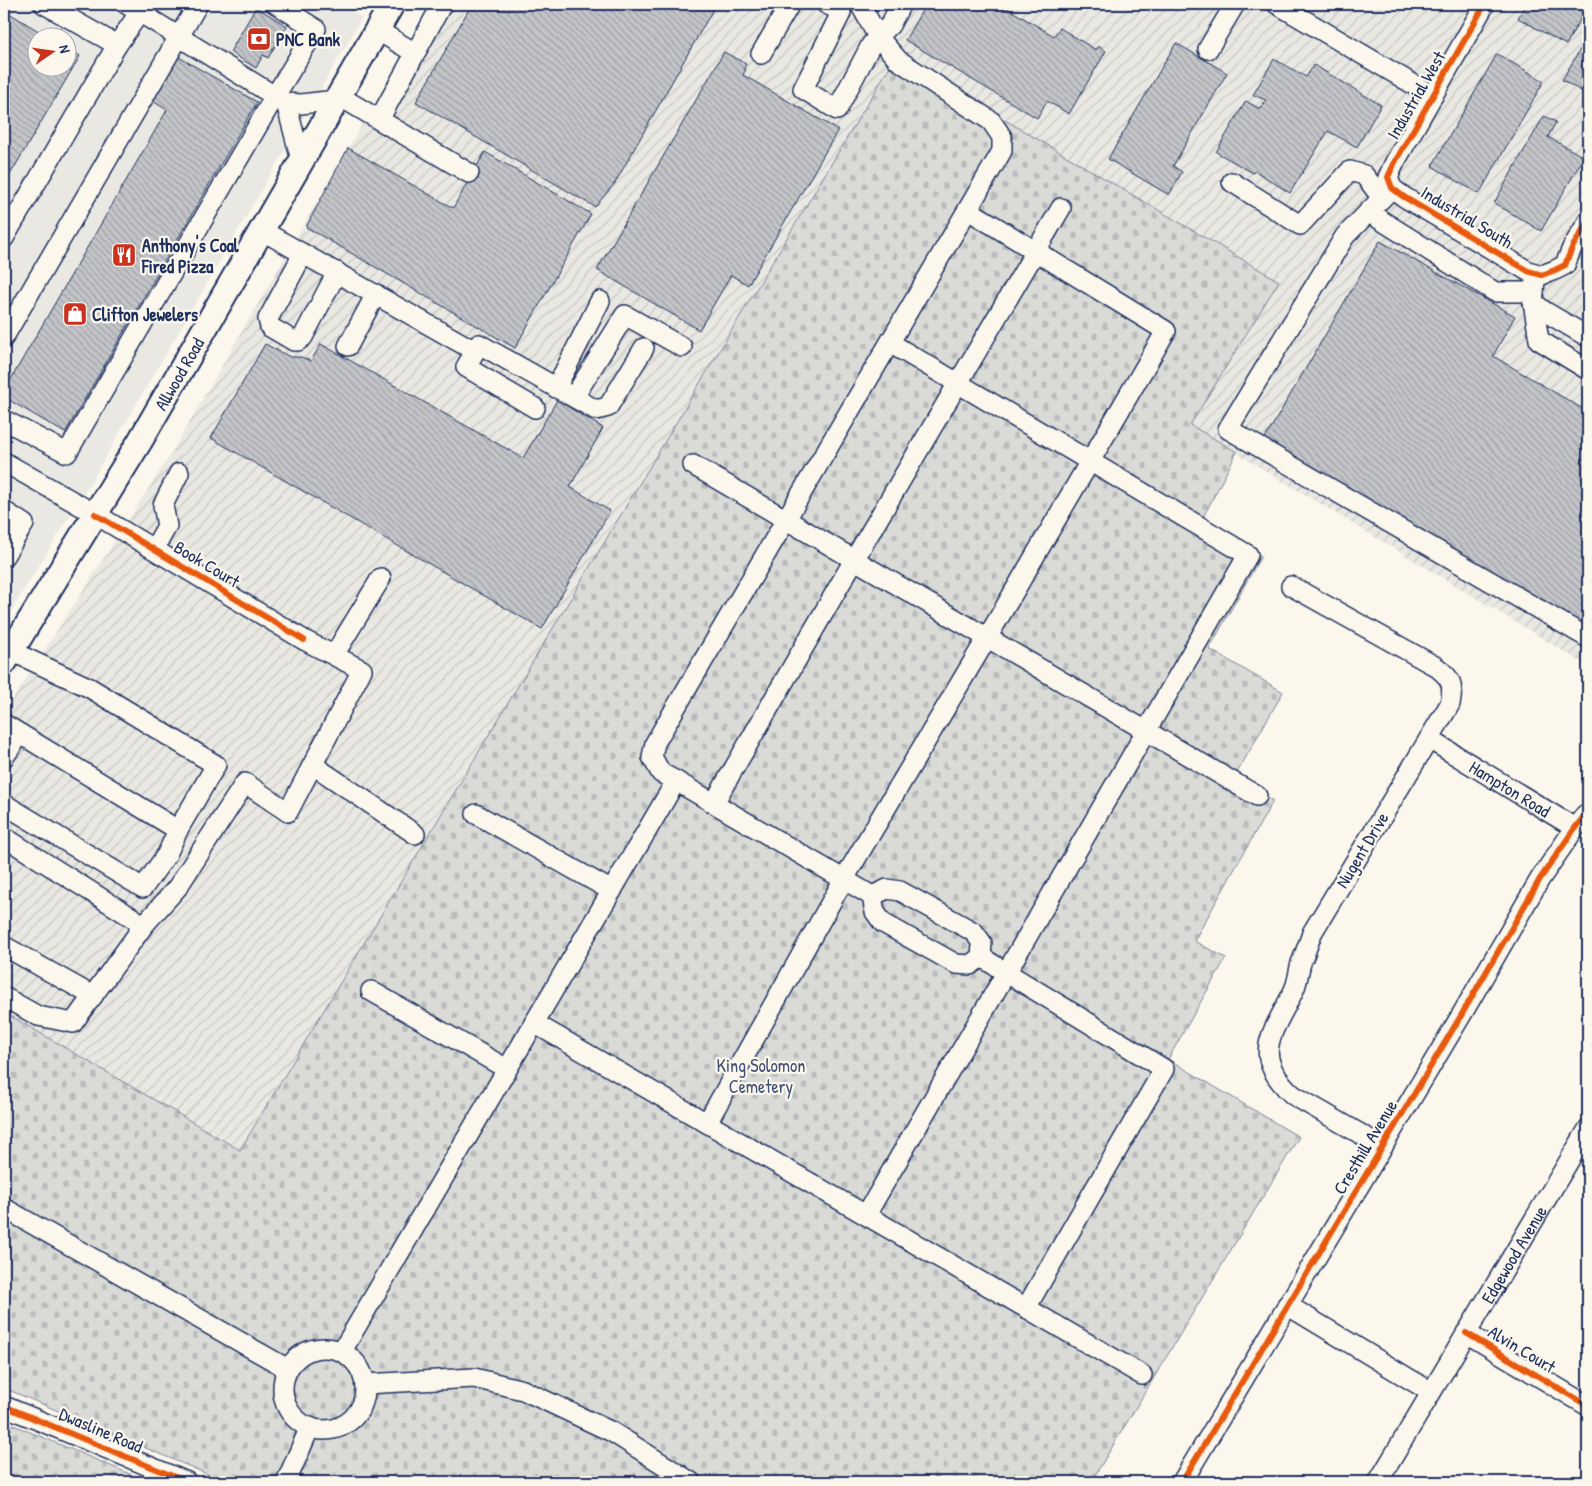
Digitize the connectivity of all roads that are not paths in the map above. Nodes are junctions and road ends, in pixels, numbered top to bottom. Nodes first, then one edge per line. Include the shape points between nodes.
1 (44, 4) edge
2 (198, 4) edge
3 (276, 4) edge
4 (392, 4) edge
5 (442, 4) edge
6 (790, 4) edge
7 (826, 4) edge
8 (860, 4) edge
9 (901, 4) edge
10 (1235, 4) edge
11 (1277, 4) edge
12 (1485, 4) edge
13 (133, 8) edge
14 (377, 30) junction
15 (180, 36) junction
16 (878, 37) junction
17 (117, 45) junction
18 (1208, 49) dead end
19 (416, 53) junction
20 (761, 54) dead end
21 (1433, 96) junction
22 (337, 98) junction
23 (280, 99) junction
24 (379, 120) junction
25 (301, 160) junction
26 (469, 173) dead end
27 (1232, 182) dead end
28 (1393, 195) junction
29 (1061, 208) dead end
30 (968, 210) junction
31 (1368, 212) junction
32 (1588, 221) edge
33 (261, 230) junction
34 (4, 238) edge
35 (1036, 252) junction
36 (303, 254) junction
37 (337, 272) junction
38 (1536, 273) junction
39 (376, 294) junction
40 (1533, 297) junction
41 (600, 300) dead end
42 (4, 337) edge
43 (1588, 337) edge
44 (890, 343) junction
45 (348, 346) dead end
46 (682, 347) dead end
47 (644, 348) dead end
48 (475, 351) junction
49 (1588, 370) edge
50 (958, 384) junction
51 (556, 388) junction
52 (574, 397) junction
53 (535, 408) dead end
54 (4, 420) edge
55 (4, 462) edge
56 (1090, 462) junction
57 (693, 465) dead end
58 (179, 473) dead end
59 (4, 512) edge
60 (95, 514) junction
61 (786, 520) junction
62 (154, 549) junction
63 (4, 556) edge
64 (854, 560) junction
65 (381, 578) dead end
66 (1291, 586) dead end
67 (987, 638) junction
68 (1588, 638) edge
69 (334, 655) junction
70 (7, 657) edge
71 (4, 724) edge
72 (1146, 731) junction
73 (20, 734) junction
74 (1429, 739) junction
75 (4, 756) edge
76 (313, 765) junction
77 (676, 781) junction
78 (1257, 796) dead end
79 (714, 803) junction
80 (4, 804) edge
81 (476, 814) dead end
82 (1588, 814) edge
83 (1575, 828) junction
84 (178, 830) junction
85 (415, 834) dead end
86 (4, 838) edge
87 (844, 879) junction
88 (612, 891) junction
89 (872, 896) junction
90 (144, 925) junction
91 (4, 946) edge
92 (981, 957) junction
93 (1006, 973) junction
94 (371, 991) dead end
95 (93, 996) junction
96 (4, 997) edge
97 (534, 1023) junction
98 (507, 1069) junction
99 (707, 1123) junction
100 (1588, 1129) edge
101 (1383, 1147) junction
102 (4, 1208) edge
103 (866, 1215) junction
104 (1287, 1305) junction
105 (1026, 1308) junction
106 (1466, 1334) junction
107 (342, 1351) junction
108 (288, 1369) junction
109 (1142, 1375) dead end
110 (365, 1384) junction
111 (1431, 1392) junction
112 (4, 1406) edge
113 (1588, 1406) edge
114 (310, 1427) junction
115 (187, 1482) edge
116 (286, 1482) edge
117 (691, 1482) edge
118 (1182, 1482) edge
119 (1378, 1482) edge

1 - 17 street
2 - 15 street
3 - 23 street via 316,29
4 - 14 main road, Allwood Road
5 - 19 street
6 - 20 street
7 - 16 street via 841,13 803,88 830,106 837,110
8 - 16 street
9 - 16 street via 890,25
10 - 18 street
11 - 21 street
12 - 21 street, Industrial West
13 - 15 street
13 - 17 street
14 - 19 street
14 - 22 main road, Allwood Road
15 - 23 street
15 - 42 street
16 - 30 street via 898,60 991,121 1002,137 1002,151
17 - 34 street
19 - 24 street
21 - 28 street, Industrial West via 1388,177
22 - 23 street via 300,104
22 - 24 street
22 - 25 main road, Allwood Road
23 - 25 street
23 - 54 street via 67,453
24 - 26 street
25 - 33 main road, Allwood Road
27 - 28 street via 1300,226 1350,171 1364,175
28 - 31 street
28 - 38 street, Industrial South
29 - 35 street
30 - 35 street
30 - 44 street
31 - 40 street via 1495,292
31 - 68 street via 1344,236 1228,429
32 - 38 street via 1565,265 1542,274
33 - 36 street
33 - 60 main road, Allwood Road
35 - 50 street
35 - 56 street via 1166,332
36 - 37 street
36 - 37 street via 268,319 270,327 294,341 303,337
37 - 39 street
38 - 40 street
39 - 45 street
39 - 48 street
40 - 43 street via 1557,318
40 - 49 street via 1538,340
41 - 51 street
44 - 50 street
44 - 61 street
46 - 52 street via 624,315
47 - 52 street via 608,407 596,410
48 - 51 street via 479,344
48 - 53 street via 466,367
50 - 56 street
50 - 64 street
51 - 52 street
55 - 60 street, Book Court
56 - 67 street
56 - 72 street via 1248,556
57 - 61 street
58 - 62 street via 163,505 166,526
59 - 63 street via 24,524
60 - 62 street, Book Court
60 - 70 main road, Allwood Road
61 - 64 street
61 - 77 street via 655,743 652,757 661,773
62 - 69 street, Book Court
64 - 67 street
64 - 79 street
65 - 69 street
66 - 74 street, Nugent Drive via 1443,672 1453,691 1450,704
67 - 72 street
67 - 87 street
69 - 76 street, Book Court via 362,670
70 - 84 street via 90,688 216,765
71 - 73 street
72 - 78 street
72 - 93 street
73 - 75 street
73 - 84 street
74 - 83 street, Hampton Road
74 - 101 street, Nugent Drive via 1312,933 1294,991 1271,1034 1268,1048 1273,1072 1294,1095
76 - 85 street
76 - 90 street via 288,812 244,783 177,888
77 - 79 street
77 - 88 street
79 - 87 street
80 - 84 street via 143,888 167,854
81 - 88 street
82 - 83 street
83 - 101 street, Cresthill Avenue via 1540,879
86 - 90 street
87 - 89 street
87 - 99 street
88 - 97 street
89 - 92 street via 887,889 900,891 974,932 982,943
89 - 92 street via 874,912 883,923 956,964 970,966
90 - 95 street
91 - 95 street
92 - 93 street
93 - 103 street
93 - 105 street via 1164,1069
94 - 98 street
95 - 96 street via 73,1024 38,1016
97 - 98 street
97 - 99 street
98 - 107 street
99 - 103 street
100 - 106 street, Edgewood Avenue
101 - 104 street, Cresthill Avenue
102 - 108 street
103 - 105 street
104 - 111 street
104 - 118 street, Cresthill Avenue
105 - 109 street
106 - 111 street, Edgewood Avenue
106 - 113 street, Alvin Court
107 - 108 street via 316,1348 304,1353
107 - 110 street via 357,1364
108 - 114 street via 283,1385 284,1398 298,1420
110 - 114 street via 365,1398 350,1421 338,1428
110 - 117 street via 474,1378 523,1390 612,1432
111 - 119 street, Edgewood Avenue
112 - 115 street, Dwasline Road
114 - 116 street

